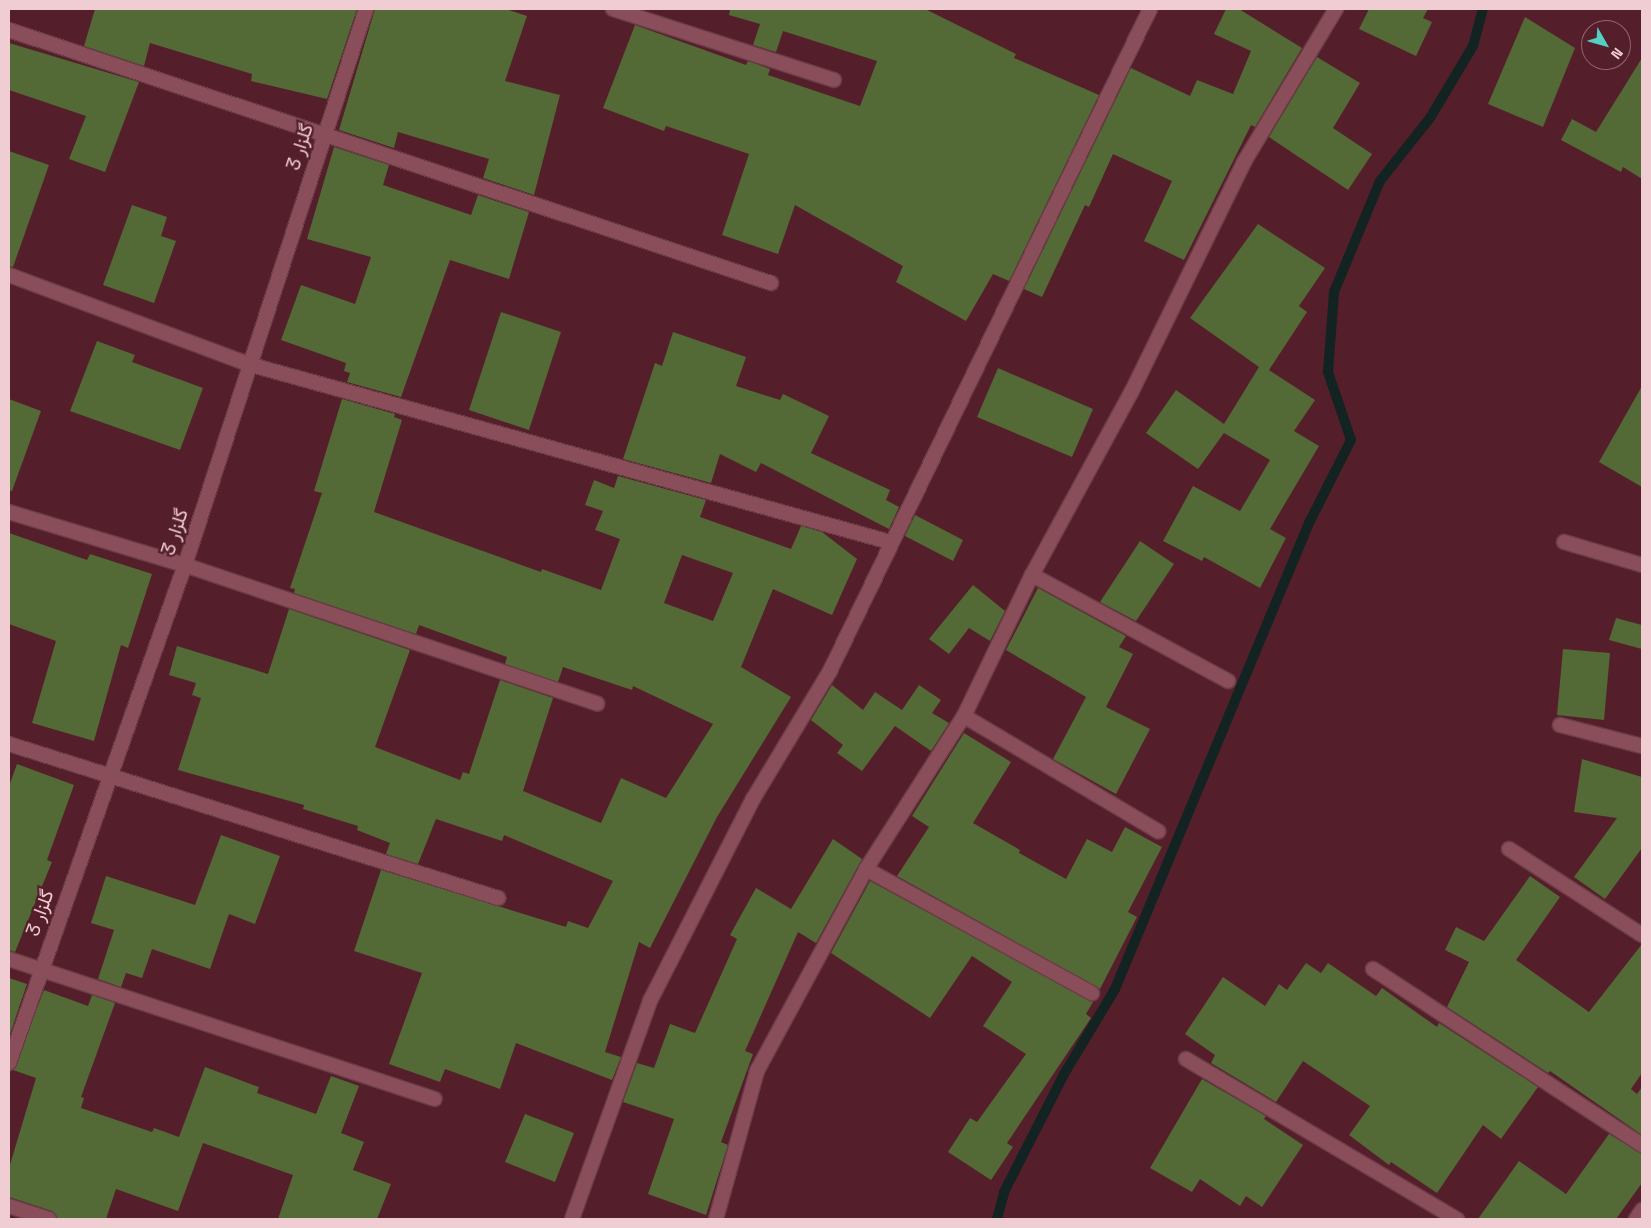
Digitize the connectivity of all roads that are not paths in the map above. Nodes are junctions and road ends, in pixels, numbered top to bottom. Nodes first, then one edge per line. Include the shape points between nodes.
1 (366, 9) edge
2 (613, 9) edge
3 (1150, 9) edge
4 (1336, 9) edge
5 (9, 30) edge
6 (834, 80) dead end
7 (324, 135) junction
8 (9, 275) edge
9 (771, 283) dead end
10 (248, 364) junction
11 (9, 512) edge
12 (890, 542) junction
13 (1564, 542) dead end
14 (1642, 564) edge
15 (185, 565) junction
16 (1032, 574) junction
17 (1228, 681) dead end
18 (597, 704) dead end
19 (964, 716) junction
20 (1560, 724) dead end
21 (9, 744) edge
22 (1642, 746) edge
23 (110, 776) junction
24 (1158, 831) dead end
25 (1509, 849) dead end
26 (866, 869) junction
27 (498, 898) dead end
28 (1642, 935) edge
29 (9, 959) edge
30 (40, 969) junction
31 (1373, 970) dead end
32 (1092, 993) dead end
33 (1186, 1059) dead end
34 (9, 1063) edge
35 (435, 1099) dead end
36 (1642, 1145) edge
37 (9, 1206) edge
38 (1642, 1210) edge
39 (49, 1219) edge
40 (572, 1219) edge
41 (716, 1219) edge
42 (1457, 1219) edge
43 (1636, 1219) edge

1 - 7 street, گلزار 3
2 - 6 street
3 - 12 street
4 - 16 street via 1244,162 1131,393
5 - 7 street
7 - 9 street
7 - 10 street, گلزار 3
8 - 10 street
10 - 12 street
10 - 15 street, گلزار 3
11 - 15 street
12 - 40 street via 830,671 753,798 650,1001
13 - 14 street
15 - 18 street
15 - 23 street, گلزار 3
16 - 17 street
16 - 19 street
19 - 24 street
19 - 26 street
20 - 22 street
21 - 23 street
23 - 27 street
23 - 30 street, گلزار 3
25 - 28 street
26 - 32 street
26 - 41 street via 757,1071
29 - 30 street
30 - 34 street, گلزار 3
30 - 35 street
31 - 36 street
33 - 42 street
37 - 39 street
38 - 43 street

